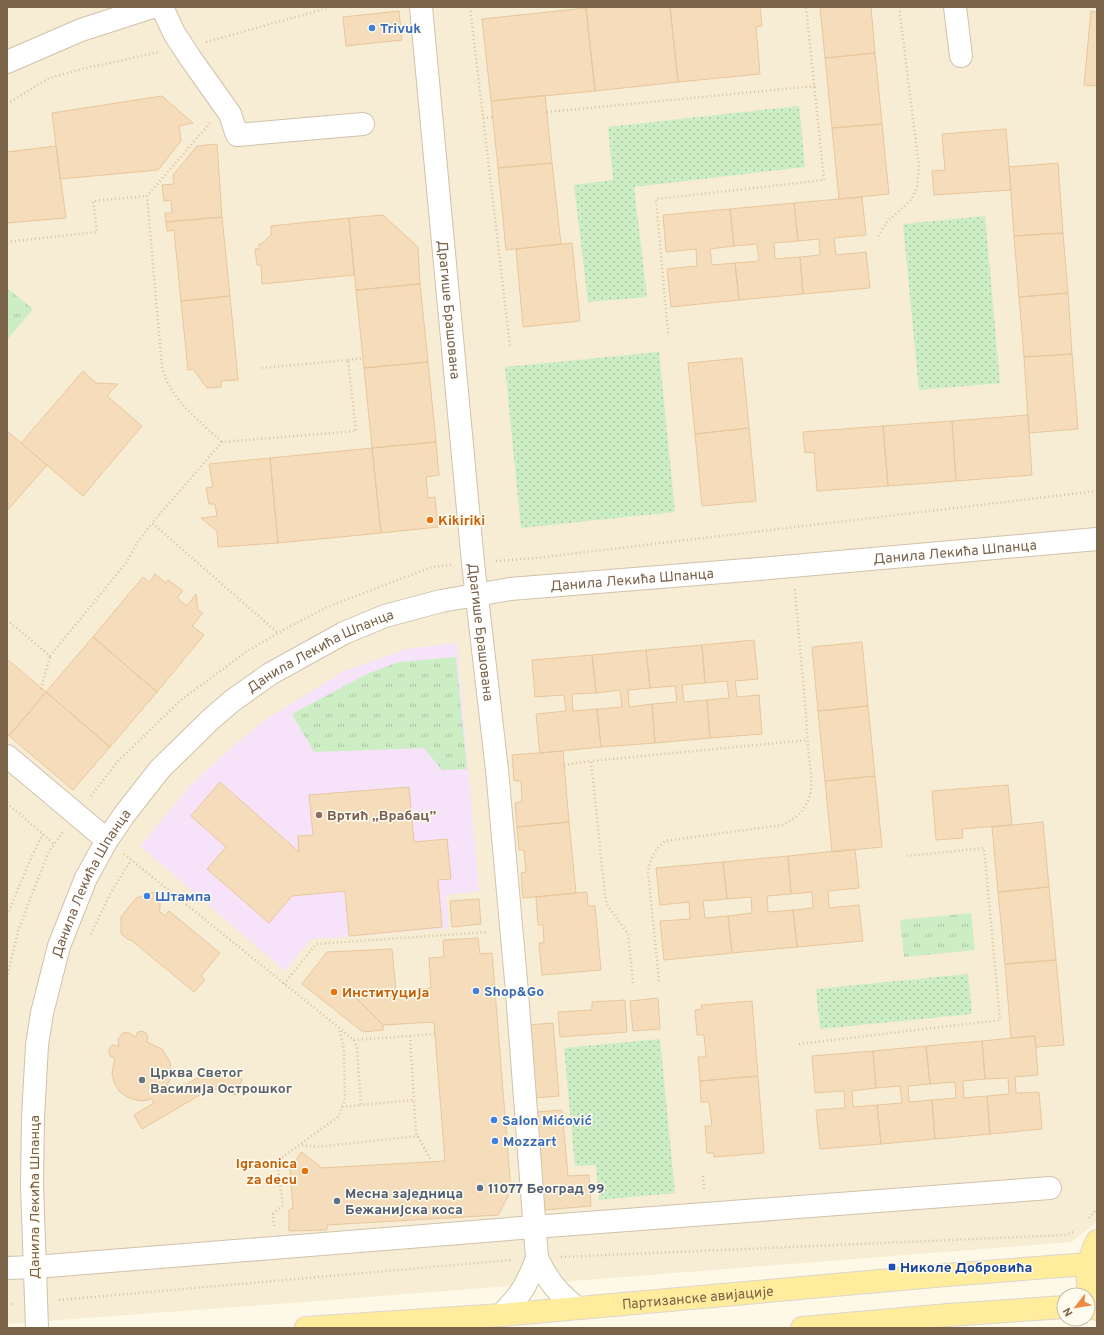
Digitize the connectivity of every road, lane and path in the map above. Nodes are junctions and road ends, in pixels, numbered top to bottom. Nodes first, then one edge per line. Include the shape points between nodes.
1 (152, 7) edge
2 (162, 7) edge
3 (421, 7) edge
4 (470, 7) edge
5 (806, 7) edge
6 (899, 7) edge
7 (955, 7) edge
8 (961, 56) dead end
9 (7, 62) edge
10 (815, 86) junction
11 (225, 106) junction
12 (547, 112) dead end
13 (493, 117) dead end
14 (483, 118) junction
15 (363, 124) dead end
16 (147, 196) junction
17 (878, 236) dead end
18 (7, 242) edge
19 (668, 333) dead end
20 (510, 346) dead end
21 (363, 358) dead end
22 (348, 360) junction
23 (262, 368) dead end
24 (222, 442) junction
25 (152, 523) junction
26 (1097, 539) edge
27 (793, 566) junction
28 (477, 594) junction
29 (7, 620) edge
30 (278, 633) dead end
31 (50, 656) junction
32 (42, 689) dead end
33 (808, 740) junction
34 (7, 756) edge
35 (592, 761) junction
36 (564, 765) dead end
37 (7, 803) edge
38 (43, 834) junction
39 (107, 840) junction
40 (907, 856) dead end
41 (131, 860) junction
42 (7, 915) edge
43 (511, 930) junction
44 (88, 939) dead end
45 (7, 978) edge
46 (659, 981) dead end
47 (633, 983) dead end
48 (284, 984) junction
49 (339, 1028) junction
50 (435, 1034) dead end
51 (410, 1036) junction
52 (354, 1040) junction
53 (799, 1044) dead end
54 (414, 1100) junction
55 (361, 1105) junction
56 (342, 1107) junction
57 (418, 1136) junction
58 (301, 1144) junction
59 (431, 1160) dead end
60 (1050, 1188) dead end
61 (534, 1227) junction
62 (274, 1228) dead end
63 (1097, 1241) edge
64 (537, 1258) junction
65 (1088, 1264) junction
66 (35, 1267) junction
67 (7, 1268) edge
68 (1088, 1287) edge
69 (577, 1308) junction
70 (1056, 1308) edge
71 (501, 1315) junction
72 (37, 1328) edge
73 (306, 1328) edge
74 (802, 1328) edge

1 - 9 street via 81,30
2 - 11 street via 191,59
3 - 28 street, Драгише Брашована
4 - 14 path
5 - 10 path
6 - 17 path via 919,167 918,181 911,200 888,221
7 - 8 street
10 - 12 path
10 - 19 path via 824,180 656,199
11 - 15 street via 237,135
11 - 16 path
13 - 14 path
14 - 20 path
16 - 18 path via 93,201 97,232
16 - 24 path via 164,378 178,400
21 - 22 path
22 - 23 path
22 - 24 path via 356,431
24 - 25 path
25 - 30 path
25 - 31 path via 126,563
26 - 27 street, Данила Лекића Шпанца
27 - 28 street, Данила Лекића Шпанца via 510,589
27 - 33 path
28 - 39 street, Данила Лекића Шпанца via 420,606 367,622 270,674 232,701 160,769
28 - 43 street, Драгише Брашована via 497,770
29 - 31 path
31 - 32 path
33 - 35 path
33 - 46 path via 811,788 809,798 799,815 791,821 772,827 665,841 653,854 648,872
34 - 39 street
35 - 36 path
35 - 47 path via 605,895 607,905 628,934
37 - 38 path
38 - 42 path
38 - 45 path via 54,844 48,853 18,931
39 - 41 path
39 - 66 street, Данила Лекића Шпанца via 86,878 59,946 42,1013 37,1045 33,1117
40 - 53 path via 984,848 1000,1020
41 - 44 path via 110,894
41 - 48 path
43 - 48 path via 316,944
43 - 61 street, Драгише Брашована
48 - 49 path
49 - 52 path
49 - 56 path via 344,1049 345,1100
50 - 51 path
51 - 52 path
51 - 54 path
52 - 55 path via 357,1048
54 - 55 path
54 - 57 path
55 - 56 path
56 - 58 path via 338,1117
57 - 58 path via 317,1147
57 - 59 path
58 - 62 path via 277,1161 282,1205 273,1214
60 - 61 street
61 - 64 street, Драгише Брашована
61 - 66 street
63 - 65 main road
64 - 69 street, Драгише Брашована via 550,1283 560,1295
64 - 71 street, Драгише Брашована via 523,1290
65 - 68 main road
65 - 69 main road, Партизанске авијације
66 - 67 street
66 - 72 street, Данила Лекића Шпанца
69 - 71 main road, Партизанске авијације
70 - 74 main road
71 - 73 main road, Партизанске авијације

